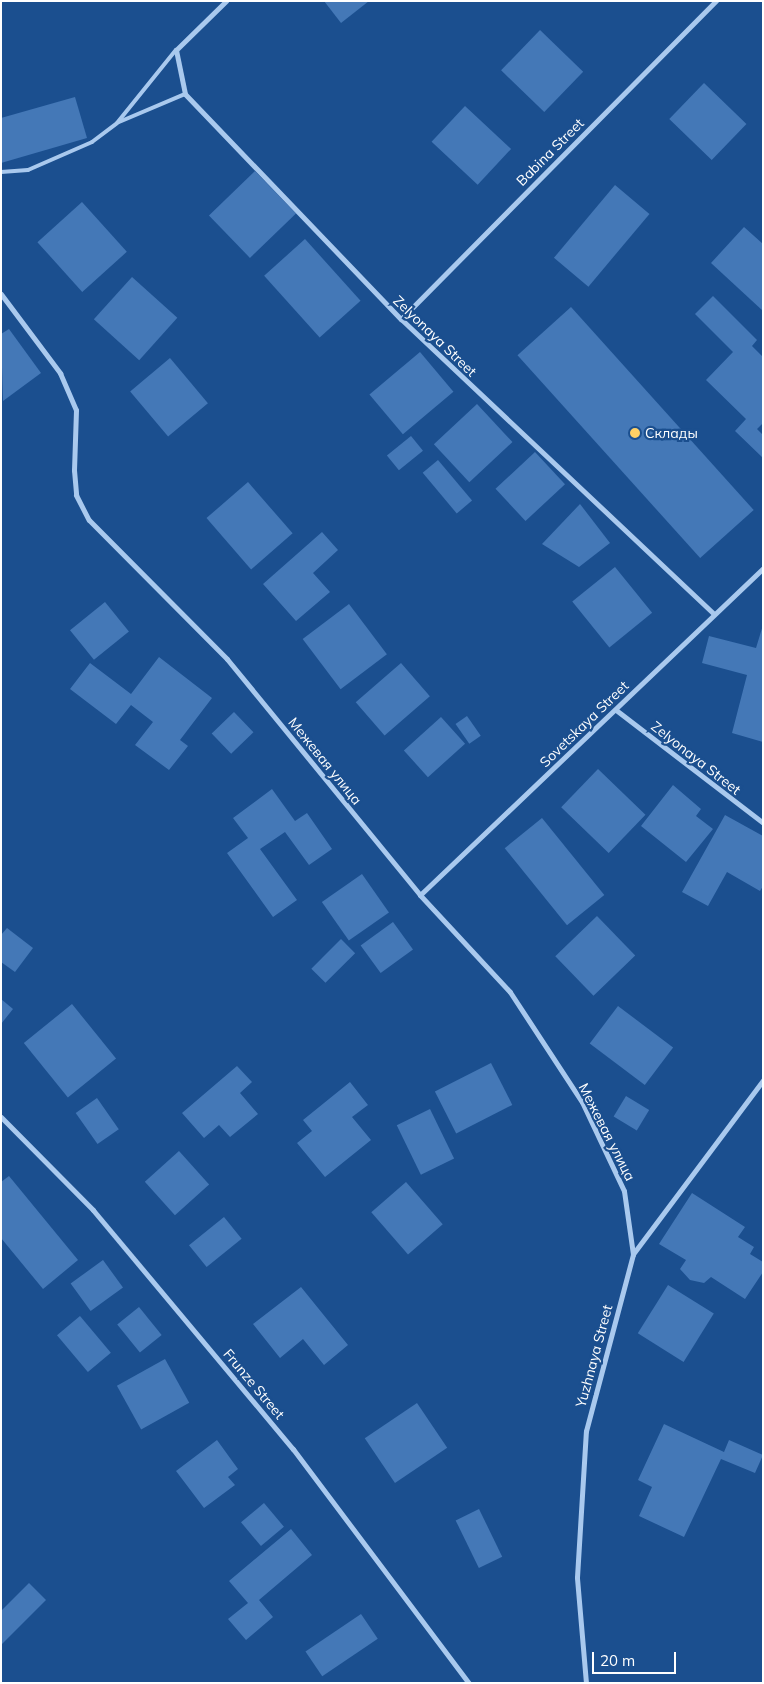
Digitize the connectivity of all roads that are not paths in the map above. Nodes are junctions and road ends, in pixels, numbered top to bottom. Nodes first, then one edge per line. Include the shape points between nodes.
1 (226, 1) edge
2 (716, 1) edge
3 (176, 50) junction
4 (185, 94) junction
5 (117, 123) junction
6 (1, 172) edge
7 (1, 294) edge
8 (401, 319) junction
9 (763, 568) edge
10 (713, 613) junction
11 (616, 710) junction
12 (763, 823) edge
13 (420, 895) junction
14 (763, 1080) edge
15 (1, 1117) edge
16 (633, 1254) junction
17 (469, 1683) edge
18 (586, 1683) edge

1 - 3 street
2 - 8 street, Babina Street
3 - 4 street
3 - 5 lane
4 - 5 lane
4 - 8 street, Zelyonaya Street
5 - 6 lane via 92,142 28,170
7 - 13 street, Межевая улица via 60,373 76,410 76,495 89,520 227,659
8 - 10 street, Zelyonaya Street
9 - 10 street, Sovetskaya Street
10 - 11 street, Sovetskaya Street
11 - 12 street, Zelyonaya Street
11 - 13 street, Sovetskaya Street
13 - 16 street, Межевая улица via 510,992 582,1102 624,1191
14 - 16 street, Yuzhnaya Street
15 - 17 street, Frunze Street via 93,1210 293,1449
16 - 18 street, Yuzhnaya Street via 586,1431 577,1577

